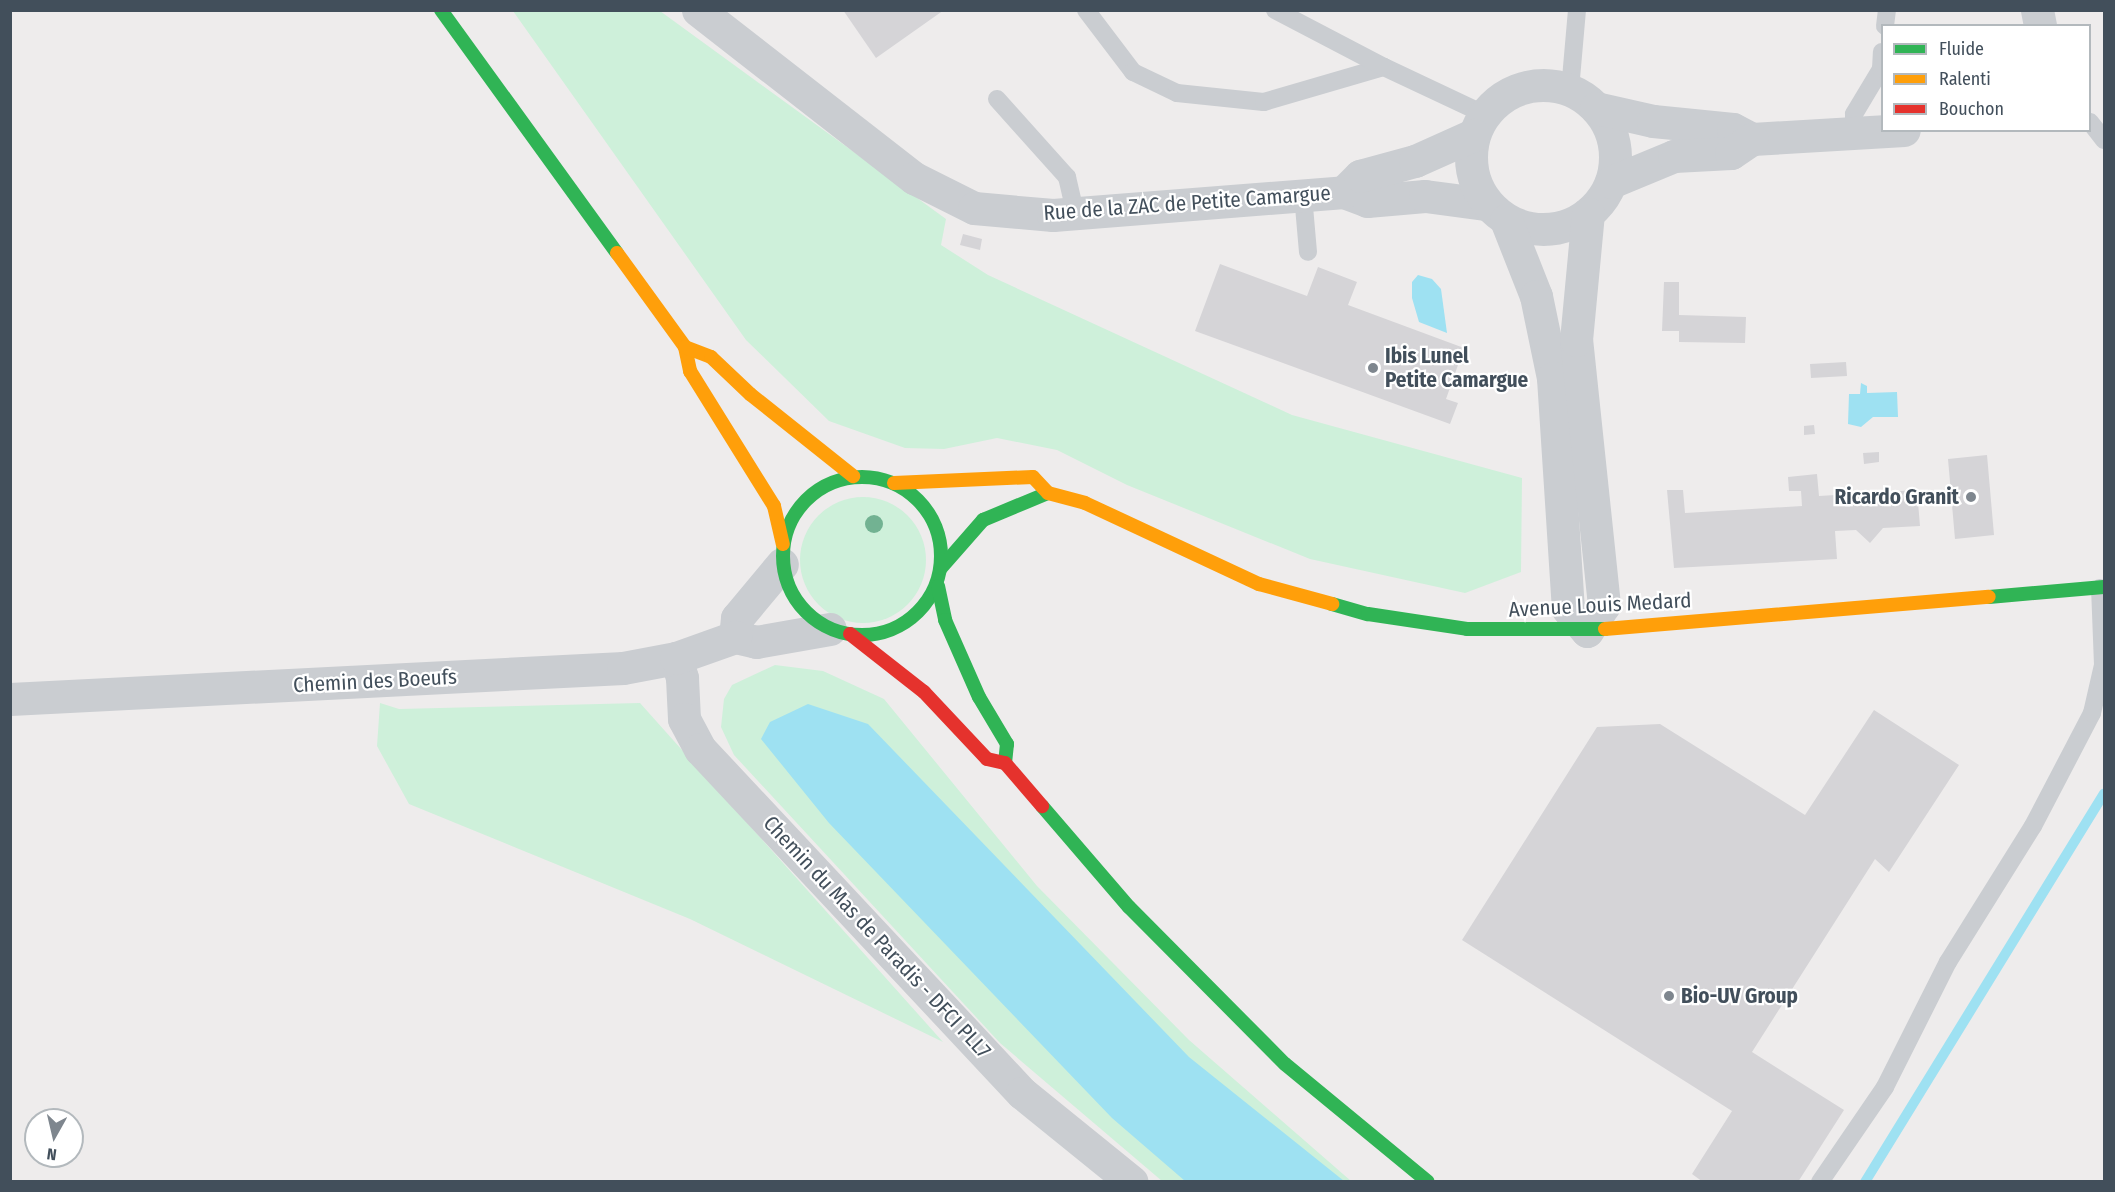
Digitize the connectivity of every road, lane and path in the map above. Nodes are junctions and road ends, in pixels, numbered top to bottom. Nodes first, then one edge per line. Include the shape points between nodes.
1 (441, 10) edge
2 (698, 10) edge
3 (1086, 10) edge
4 (1275, 10) edge
5 (1576, 10) edge
6 (1384, 67) junction
7 (1881, 69) edge
8 (997, 99) dead end
9 (1583, 99) junction
10 (2091, 123) edge
11 (1479, 124) junction
12 (1884, 132) edge
13 (1854, 135) junction
14 (1752, 139) junction
15 (2104, 140) edge
16 (1611, 182) junction
17 (1344, 192) junction
18 (1303, 195) junction
19 (1496, 212) junction
20 (1075, 213) junction
21 (1588, 214) junction
22 (1308, 252) dead end
23 (685, 346) junction
24 (853, 476) junction
25 (894, 483) junction
26 (1048, 493) junction
27 (783, 554) junction
28 (941, 568) junction
29 (938, 586) junction
30 (2102, 587) edge
31 (1587, 631) junction
32 (840, 632) junction
33 (735, 637) junction
34 (676, 658) junction
35 (10, 699) edge
36 (1005, 763) junction
37 (1132, 1182) edge
38 (1428, 1182) edge
39 (1820, 1182) edge

1 - 23 main road
2 - 20 street, Rue de la ZAC de Petite Camargue via 914,178 974,208 1053,215
3 - 6 lane via 1133,72 1178,93 1264,102
4 - 6 lane
5 - 9 lane
6 - 11 lane
7 - 13 lane via 1854,114
8 - 20 lane via 1067,177
9 - 11 street via 1547,85 1523,87 1501,97
9 - 14 street via 1653,121 1733,129
9 - 16 street via 1614,143
10 - 15 lane
11 - 17 street via 1415,161 1360,176
11 - 19 street via 1470,159 1474,182
12 - 13 street
13 - 14 street
14 - 16 street via 1731,153 1674,156
16 - 21 street
17 - 18 street, Rue de la ZAC de Petite Camargue
17 - 19 street via 1367,201 1425,196
18 - 20 street, Rue de la ZAC de Petite Camargue
18 - 22 lane
19 - 21 street via 1526,228 1548,229
19 - 31 street via 1536,296 1553,378 1568,609
21 - 31 street via 1576,340 1604,605
23 - 24 main road via 711,357 750,394
23 - 27 main road via 690,371 774,506
24 - 25 main road
24 - 27 main road via 814,491 799,505
25 - 26 main road, Avenue Louis Medard via 1033,477
25 - 28 main road via 912,494 936,527
26 - 28 main road via 982,520
26 - 31 main road, Avenue Louis Medard via 1085,503 1259,584 1315,602 1467,630
27 - 32 main road via 797,603
27 - 33 street via 736,618
28 - 29 main road
29 - 32 main road via 917,613 891,630
29 - 36 main road via 949,629 979,697 1007,744
30 - 31 main road, Avenue Louis Medard
30 - 39 lane via 2103,665 2092,713 2033,826 1948,962 1885,1087
32 - 33 street via 756,642
32 - 36 main road via 924,692 987,759
33 - 34 street, Chemin des Boeufs
34 - 35 street, Chemin des Boeufs via 623,668
34 - 37 street, Chemin du Mas de Paradis - DFCI PLL7 via 682,678 684,719 700,749 1022,1093
36 - 38 main road via 1129,907 1285,1065

